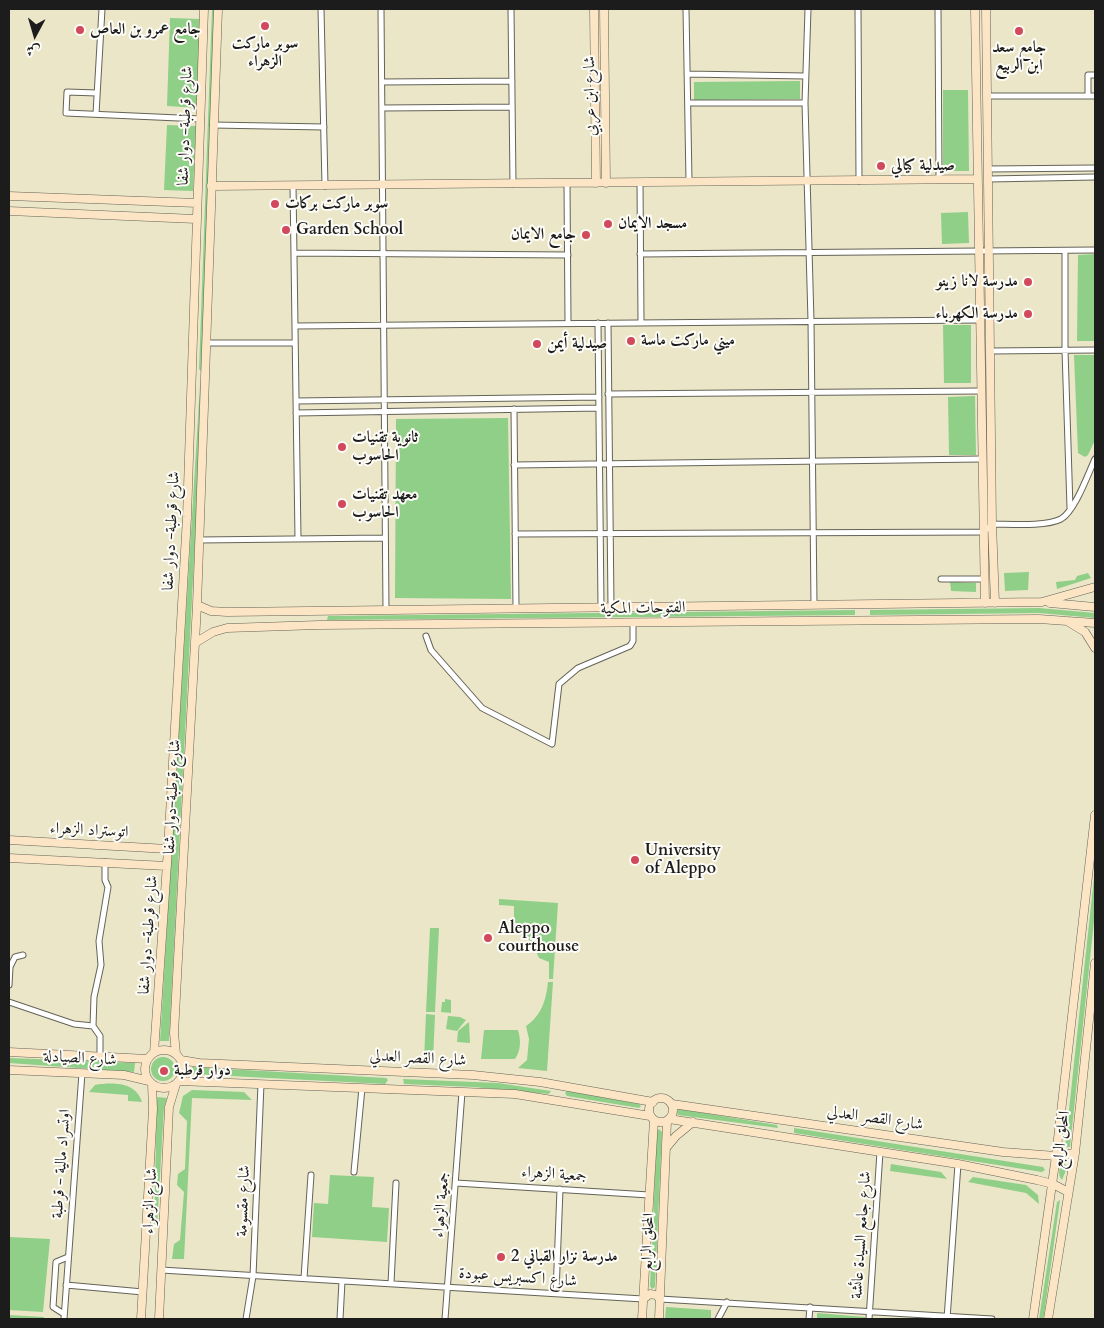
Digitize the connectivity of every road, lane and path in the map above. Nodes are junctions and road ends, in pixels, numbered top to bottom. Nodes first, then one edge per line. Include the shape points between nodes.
1 (102, 9) edge
2 (204, 9) edge
3 (218, 9) edge
4 (321, 9) edge
5 (381, 9) edge
6 (511, 9) edge
7 (594, 9) edge
8 (604, 9) edge
9 (686, 9) edge
10 (808, 9) edge
11 (858, 9) edge
12 (938, 9) edge
13 (975, 9) edge
14 (986, 9) edge
15 (605, 56) junction
16 (203, 57) junction
17 (216, 57) junction
18 (595, 57) junction
19 (687, 74) junction
20 (1095, 75) edge
21 (805, 76) junction
22 (512, 81) junction
23 (382, 82) junction
24 (97, 94) junction
25 (987, 96) junction
26 (1088, 96) junction
27 (1095, 96) edge
28 (688, 103) junction
29 (805, 103) junction
30 (382, 108) junction
31 (512, 108) junction
32 (96, 114) junction
33 (201, 119) junction
34 (213, 126) junction
35 (324, 127) junction
36 (1095, 168) edge
37 (988, 169) junction
38 (1095, 178) edge
39 (977, 179) junction
40 (989, 179) junction
41 (939, 180) junction
42 (859, 181) junction
43 (640, 182) junction
44 (689, 182) junction
45 (807, 182) junction
46 (567, 183) junction
47 (596, 183) junction
48 (606, 183) junction
49 (513, 184) junction
50 (383, 185) junction
51 (211, 186) junction
52 (293, 186) junction
53 (325, 186) junction
54 (9, 196) edge
55 (197, 203) junction
56 (9, 210) edge
57 (196, 219) junction
58 (978, 250) junction
59 (989, 250) junction
60 (1095, 250) edge
61 (1065, 251) junction
62 (808, 252) junction
63 (294, 253) junction
64 (383, 254) junction
65 (640, 254) junction
66 (568, 255) junction
67 (979, 320) junction
68 (811, 321) junction
69 (641, 322) junction
70 (568, 323) junction
71 (598, 323) junction
72 (608, 323) junction
73 (384, 325) junction
74 (295, 326) junction
75 (207, 343) junction
76 (295, 343) junction
77 (1065, 350) junction
78 (1095, 350) edge
79 (990, 351) junction
80 (191, 375) junction
81 (206, 376) junction
82 (812, 392) junction
83 (980, 392) junction
84 (608, 394) junction
85 (599, 397) junction
86 (384, 400) junction
87 (296, 401) junction
88 (514, 408) junction
89 (599, 408) junction
90 (384, 411) junction
91 (296, 413) junction
92 (981, 459) junction
93 (1095, 459) edge
94 (812, 461) junction
95 (600, 464) junction
96 (609, 464) junction
97 (514, 465) junction
98 (1070, 509) junction
99 (187, 517) junction
100 (200, 518) junction
101 (992, 524) junction
102 (984, 532) junction
103 (813, 533) junction
104 (515, 534) junction
105 (600, 534) junction
106 (610, 534) junction
107 (386, 538) junction
108 (298, 539) junction
109 (199, 540) junction
110 (941, 579) dead end
111 (985, 579) junction
112 (1095, 587) edge
113 (1042, 602) junction
114 (985, 603) junction
115 (994, 603) junction
116 (862, 604) junction
117 (197, 605) junction
118 (814, 605) junction
119 (601, 607) junction
120 (611, 607) junction
121 (1095, 607) edge
122 (516, 608) junction
123 (319, 610) junction
124 (386, 610) junction
125 (861, 620) junction
126 (1065, 620) junction
127 (632, 622) junction
128 (1095, 623) edge
129 (319, 625) junction
130 (426, 636) dead end
131 (195, 644) junction
132 (1095, 648) edge
133 (1095, 815) edge
134 (9, 840) edge
135 (168, 849) junction
136 (9, 858) edge
137 (105, 862) junction
138 (167, 866) junction
139 (23, 955) dead end
140 (1095, 963) edge
141 (9, 985) edge
142 (9, 1002) edge
143 (93, 1026) junction
144 (9, 1052) edge
145 (151, 1056) junction
146 (179, 1057) junction
147 (100, 1058) junction
148 (9, 1070) edge
149 (395, 1072) junction
150 (82, 1073) junction
151 (150, 1082) junction
152 (178, 1083) junction
153 (261, 1084) junction
154 (559, 1085) junction
155 (362, 1088) junction
156 (395, 1089) junction
157 (462, 1092) junction
158 (557, 1100) junction
159 (653, 1102) junction
160 (672, 1104) junction
161 (652, 1118) junction
162 (668, 1120) junction
163 (788, 1120) junction
164 (693, 1122) junction
165 (785, 1137) junction
166 (666, 1148) junction
167 (880, 1152) junction
168 (1075, 1153) junction
169 (1056, 1156) junction
170 (958, 1164) junction
171 (354, 1172) dead end
172 (311, 1175) dead end
173 (396, 1183) dead end
174 (456, 1183) junction
175 (1053, 1184) junction
176 (560, 1189) junction
177 (1068, 1192) junction
178 (649, 1195) junction
179 (148, 1234) junction
180 (163, 1234) junction
181 (68, 1257) junction
182 (161, 1270) junction
183 (253, 1276) junction
184 (304, 1278) junction
185 (342, 1281) junction
186 (391, 1283) junction
187 (66, 1285) junction
188 (447, 1286) junction
189 (143, 1292) junction
190 (556, 1292) junction
191 (643, 1299) junction
192 (660, 1299) junction
193 (727, 1302) junction
194 (810, 1307) junction
195 (869, 1311) junction
196 (64, 1317) edge
197 (947, 1318) edge
198 (141, 1319) edge
199 (159, 1319) edge
200 (246, 1319) edge
201 (340, 1319) edge
202 (445, 1319) edge
203 (642, 1319) edge
204 (659, 1319) edge
205 (718, 1319) edge
206 (809, 1319) edge
207 (869, 1319) edge
208 (992, 1319) edge
209 (1033, 1319) edge
210 (1048, 1319) edge

1 - 24 street
2 - 16 street, شارع قرطبة- دوار شفا
3 - 17 street, شارع قرطبة-دوار شفا
4 - 35 street
5 - 23 street
6 - 22 street
7 - 18 street
8 - 15 street, شارع ابن عربي
9 - 19 street
10 - 21 street
11 - 42 street
12 - 41 street
13 - 39 street
14 - 25 street
15 - 18 street
15 - 48 street, شارع ابن عربي
16 - 17 street
16 - 33 street, شارع قرطبة- دوار شفا
17 - 34 street, شارع قرطبة-دوار شفا
18 - 47 street
19 - 21 street
19 - 28 street
20 - 26 street via 1088,75
21 - 29 street
22 - 23 street
22 - 31 street
23 - 30 street
24 - 32 street
24 - 32 street via 67,92 66,113
25 - 26 street
25 - 37 street
26 - 27 street
28 - 29 street
28 - 44 street
29 - 45 street
30 - 31 street
30 - 50 street
31 - 49 street
32 - 33 street
33 - 55 street, شارع قرطبة- دوار شفا
34 - 35 street
34 - 51 street, شارع قرطبة-دوار شفا
35 - 53 street
36 - 37 street
37 - 40 street
38 - 40 street
39 - 41 street
39 - 58 street
40 - 59 street
41 - 42 street
42 - 45 street
43 - 44 street
43 - 48 street
43 - 65 street
44 - 45 street
45 - 62 street
46 - 47 street
46 - 49 street
46 - 66 street
47 - 48 street
49 - 50 street
50 - 53 street
50 - 64 street
51 - 52 street
51 - 75 street, شارع قرطبة-دوار شفا
52 - 53 street
52 - 63 street
54 - 55 street
55 - 57 street, شارع قرطبة- دوار شفا
56 - 57 street
57 - 80 street, شارع قرطبة- دوار شفا
58 - 59 street
58 - 62 street
58 - 67 street
59 - 61 street
59 - 79 street
60 - 61 street
61 - 77 street
62 - 65 street
62 - 68 street
63 - 64 street
63 - 74 street
64 - 66 street
64 - 73 street
65 - 69 street
66 - 70 street
67 - 68 street
67 - 83 street
68 - 69 street
68 - 82 street
69 - 72 street
70 - 71 street
70 - 73 street
71 - 72 street
71 - 85 street
72 - 84 street
73 - 74 street
73 - 86 street
74 - 76 street
75 - 76 street
75 - 81 street, شارع قرطبة-دوار شفا
76 - 87 street
77 - 78 street
77 - 79 street
77 - 98 street
79 - 101 street
80 - 81 street
80 - 99 street, شارع قرطبة- دوار شفا
81 - 100 street, شارع قرطبة-دوار شفا
82 - 83 street
82 - 84 street
82 - 94 street
83 - 92 street
84 - 96 street
85 - 86 street
85 - 89 street
86 - 87 street
86 - 90 street
87 - 91 street
88 - 89 street
88 - 90 street
88 - 97 street
89 - 95 street
90 - 91 street
90 - 107 street
91 - 108 street
92 - 94 street
92 - 102 street
93 - 98 street
94 - 96 street
94 - 103 street
95 - 96 street
95 - 97 street
95 - 105 street
96 - 106 street
97 - 104 street
98 - 101 street via 1061,518 1048,522
99 - 100 street
99 - 135 street, شارع قرطبة- دوار شفا
100 - 109 street, شارع قرطبة-دوار شفا
101 - 102 street
101 - 115 street
102 - 103 street
102 - 111 street
103 - 106 street
103 - 118 street
104 - 105 street
104 - 122 street
105 - 106 street
105 - 119 street
106 - 120 street
107 - 108 street
107 - 124 street
108 - 109 street
109 - 117 street, شارع قرطبة-دوار شفا
110 - 111 street
111 - 114 street
112 - 113 street
113 - 115 street
113 - 121 street
114 - 115 street
114 - 116 street
116 - 118 street
116 - 125 street
117 - 123 street via 222,612
117 - 131 street, شارع قرطبة-دوار شفا
118 - 120 street
119 - 120 street
119 - 122 street
122 - 124 street
123 - 124 street
123 - 129 street
125 - 126 street, الفتوحات المكية
125 - 127 street, الفتوحات المكية
126 - 128 street, الفتوحات المكية
126 - 132 street via 1085,632
127 - 129 street, الفتوحات المكية
127 - 130 street via 633,641 630,646 578,668 559,684 552,744 482,708 431,650
129 - 131 street, الفتوحات المكية via 227,628 213,632
131 - 146 street, شارع قرطبة-دوار شفا via 174,1033
133 - 169 street, المحلق الرابع
134 - 135 street, اتوستراد الزهراء
135 - 138 street, شارع قرطبة- دوار شفا
136 - 137 street, اتوستراد الزهراء
137 - 138 street, اتوستراد الزهراء
137 - 143 street via 108,887 99,941 100,965
138 - 145 street, شارع قرطبة- دوار شفا
139 - 141 street via 15,956 10,967
140 - 168 street, المحلق الرابع
142 - 143 street via 74,1024
143 - 147 street via 100,1036
144 - 147 street, شارع الصيادلة
145 - 146 street via 165,1050
145 - 147 street, شارع الصيادلة
145 - 151 street via 146,1074
146 - 149 street, شارع القصر العدلي via 199,1062
146 - 152 street via 184,1070
148 - 150 street, شارع الصيادلة
149 - 154 street, شارع القصر العدلي via 472,1075
149 - 156 street
150 - 151 street, شارع الصيادلة via 124,1075
150 - 181 street, اوتسراد مالية - قرطبة
151 - 152 street via 164,1089
151 - 179 street via 153,1109
152 - 153 street, شارع القصر العدلي
152 - 180 street, شارع الزهراء via 169,1107
153 - 155 street, شارع القصر العدلي
153 - 183 street, شارع مقسومة
154 - 158 street
154 - 159 street, شارع القصر العدلي
155 - 156 street, شارع القصر العدلي
155 - 171 street, شارع القصر العدلي
156 - 157 street, شارع القصر العدلي
157 - 158 street, شارع القصر العدلي
157 - 174 street, جمعية الزهواء
158 - 161 street, شارع القصر العدلي
159 - 160 street via 663,1098
159 - 161 street via 649,1108
160 - 162 street via 673,1114
160 - 163 street, شارع القصر العدلي
161 - 162 street
161 - 178 street, المحلق الرابع
162 - 164 street, شارع القصر العدلي
162 - 166 street, المحلق الرابع
163 - 165 street
163 - 169 street, شارع القصر العدلي via 1003,1152
164 - 165 street, شارع القصر العدلي
164 - 166 street
165 - 167 street, شارع القصر العدلي
166 - 192 street, المحلق الرابع
167 - 170 street, شارع القصر العدلي
167 - 195 street, شارع جامع السيدة عائشة
168 - 169 street, شارع القصر العدلي
168 - 177 street, المحلق الرابع
169 - 175 street, المحلق الرابع
170 - 175 street, شارع القصر العدلي
170 - 197 street
172 - 184 street
173 - 186 street
174 - 176 street, جمعية الزهراء
174 - 188 street, جمعية الزهواء
175 - 177 street, شارع القصر العدلي
175 - 209 street, المحلق الرابع
176 - 178 street, جمعية الزهراء
176 - 190 street
177 - 210 street, المحلق الرابع
178 - 191 street, المحلق الرابع
179 - 180 street
179 - 189 street
180 - 182 street, شارع الزهراء
181 - 187 street, اوتسراد مالية - قرطبة
181 - 196 street, اوتسراد مالية - قرطبة via 56,1262 53,1298 53,1307
182 - 183 street, شارع اكسبريس عبودة
182 - 199 street, شارع الزهراء
183 - 184 street, شارع اكسبريس عبودة
183 - 200 street, شارع مقسومة
184 - 185 street, شارع اكسبريس عبودة
185 - 186 street, شارع اكسبريس عبودة
185 - 201 street
186 - 188 street, شارع اكسبريس عبودة
187 - 189 street
187 - 196 street, اوتسراد مالية - قرطبة
188 - 190 street, شارع اكسبريس عبودة
188 - 202 street, جمعية الزهواء
189 - 198 street
190 - 191 street, شارع اكسبريس عبودة
191 - 192 street via 653,1294
191 - 203 street
192 - 193 street
192 - 204 street
193 - 194 street
193 - 205 street
194 - 195 street
194 - 206 street
195 - 197 street
195 - 207 street, شارع جامع السيدة عائشة
197 - 208 street

